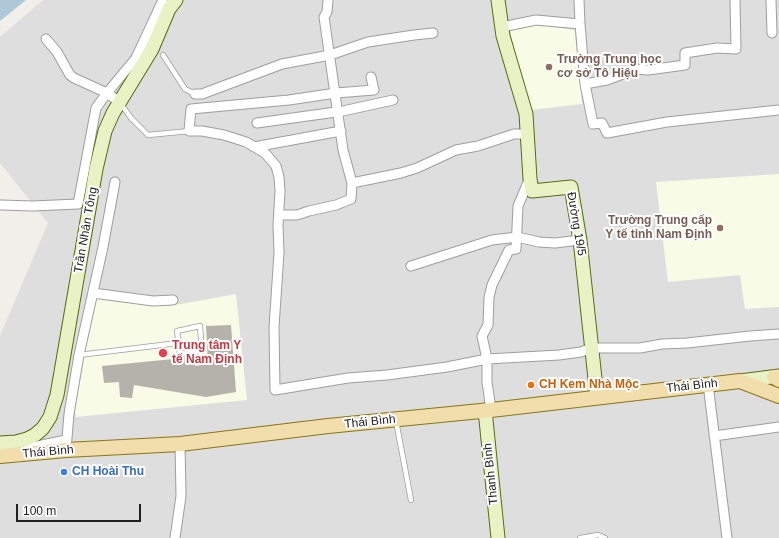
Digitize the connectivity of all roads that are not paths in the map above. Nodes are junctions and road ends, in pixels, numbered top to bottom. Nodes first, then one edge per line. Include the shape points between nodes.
1 (163, 0) edge
2 (176, 0) edge
3 (328, 0) edge
4 (498, 0) edge
5 (579, 0) edge
6 (735, 0) edge
7 (771, 0) edge
8 (580, 24) junction
9 (502, 27) junction
10 (433, 33) dead end
11 (772, 33) dead end
12 (46, 39) dead end
13 (163, 55) dead end
14 (330, 55) junction
15 (371, 77) dead end
16 (585, 84) junction
17 (107, 93) junction
18 (336, 93) junction
19 (194, 94) joint
20 (392, 100) dead end
21 (121, 103) junction
22 (779, 110) edge
23 (338, 112) junction
24 (257, 123) dead end
25 (189, 131) junction
26 (341, 131) junction
27 (526, 134) junction
28 (254, 147) junction
29 (530, 179) junction
30 (115, 182) dead end
31 (352, 183) junction
32 (1, 205) edge
33 (279, 215) junction
34 (517, 237) junction
35 (580, 240) junction
36 (411, 266) dead end
37 (93, 293) junction
38 (173, 300) dead end
39 (779, 334) edge
40 (178, 343) junction
41 (592, 348) junction
42 (79, 355) junction
43 (487, 359) junction
44 (777, 377) edge
45 (740, 382) junction
46 (708, 384) junction
47 (779, 396) edge
48 (597, 397) junction
49 (488, 410) junction
50 (395, 419) junction
51 (779, 427) edge
52 (714, 436) junction
53 (0, 444) edge
54 (180, 444) junction
55 (66, 445) junction
56 (0, 456) edge
57 (411, 500) dead end
58 (176, 538) edge
59 (498, 538) edge
60 (580, 538) edge
61 (605, 538) edge
62 (727, 538) edge

1 - 17 street via 136,58
2 - 21 street, Trần Nhân Tông
3 - 14 street via 324,17
4 - 9 street
5 - 8 street
6 - 16 street via 736,49 717,48 685,53 685,65 636,69 607,80
7 - 11 street
8 - 9 street via 536,20
8 - 16 street
9 - 27 street via 526,114
10 - 14 street via 368,42
12 - 17 street via 70,75
13 - 19 lane via 185,89
14 - 18 street
14 - 19 street via 282,64 202,94
15 - 18 street via 374,90
16 - 22 street via 593,124 602,123 607,133 667,122
17 - 21 street
17 - 32 street via 99,102 94,114 78,204
18 - 23 street
18 - 25 street via 191,110
20 - 23 street
21 - 25 lane via 131,118 148,135
21 - 53 street, Trần Nhân Tông via 108,122 102,141 54,408 43,428 35,435 16,442
23 - 24 street
23 - 26 street
25 - 28 street via 224,135
26 - 28 street
26 - 31 street
27 - 29 street
27 - 31 street via 514,134 456,150 401,173
28 - 33 street via 265,153 276,166 280,191
29 - 34 street via 518,206
29 - 35 street, Đường 19/5 via 532,191 571,187
30 - 37 street
31 - 33 street via 351,199 297,215
33 - 43 street via 274,327 275,390 348,378 447,367
34 - 35 street via 555,243
34 - 36 street via 492,240
34 - 43 street via 516,249 509,250 489,297 488,325 482,336
35 - 41 street, Đường 19/5
37 - 38 street via 153,301
37 - 42 street
39 - 41 street via 640,348
40 - 40 lane via 180,354 202,351 200,326 177,331
40 - 42 lane
41 - 43 street via 559,355
41 - 48 street, Đường 19/5
42 - 55 street via 68,414
43 - 49 street
44 - 45 street
45 - 46 main road, Thái Bình
45 - 47 main road
46 - 48 main road, Thái Bình
46 - 52 street
48 - 49 main road, Thái Bình
49 - 50 main road, Thái Bình
49 - 59 street, Thanh Bình
50 - 54 main road, Thái Bình
50 - 57 lane
51 - 52 street
52 - 62 street
53 - 55 street via 13,450
54 - 55 main road, Thái Bình
54 - 58 street via 181,496
55 - 56 main road, Thái Bình
60 - 61 lane via 598,535

